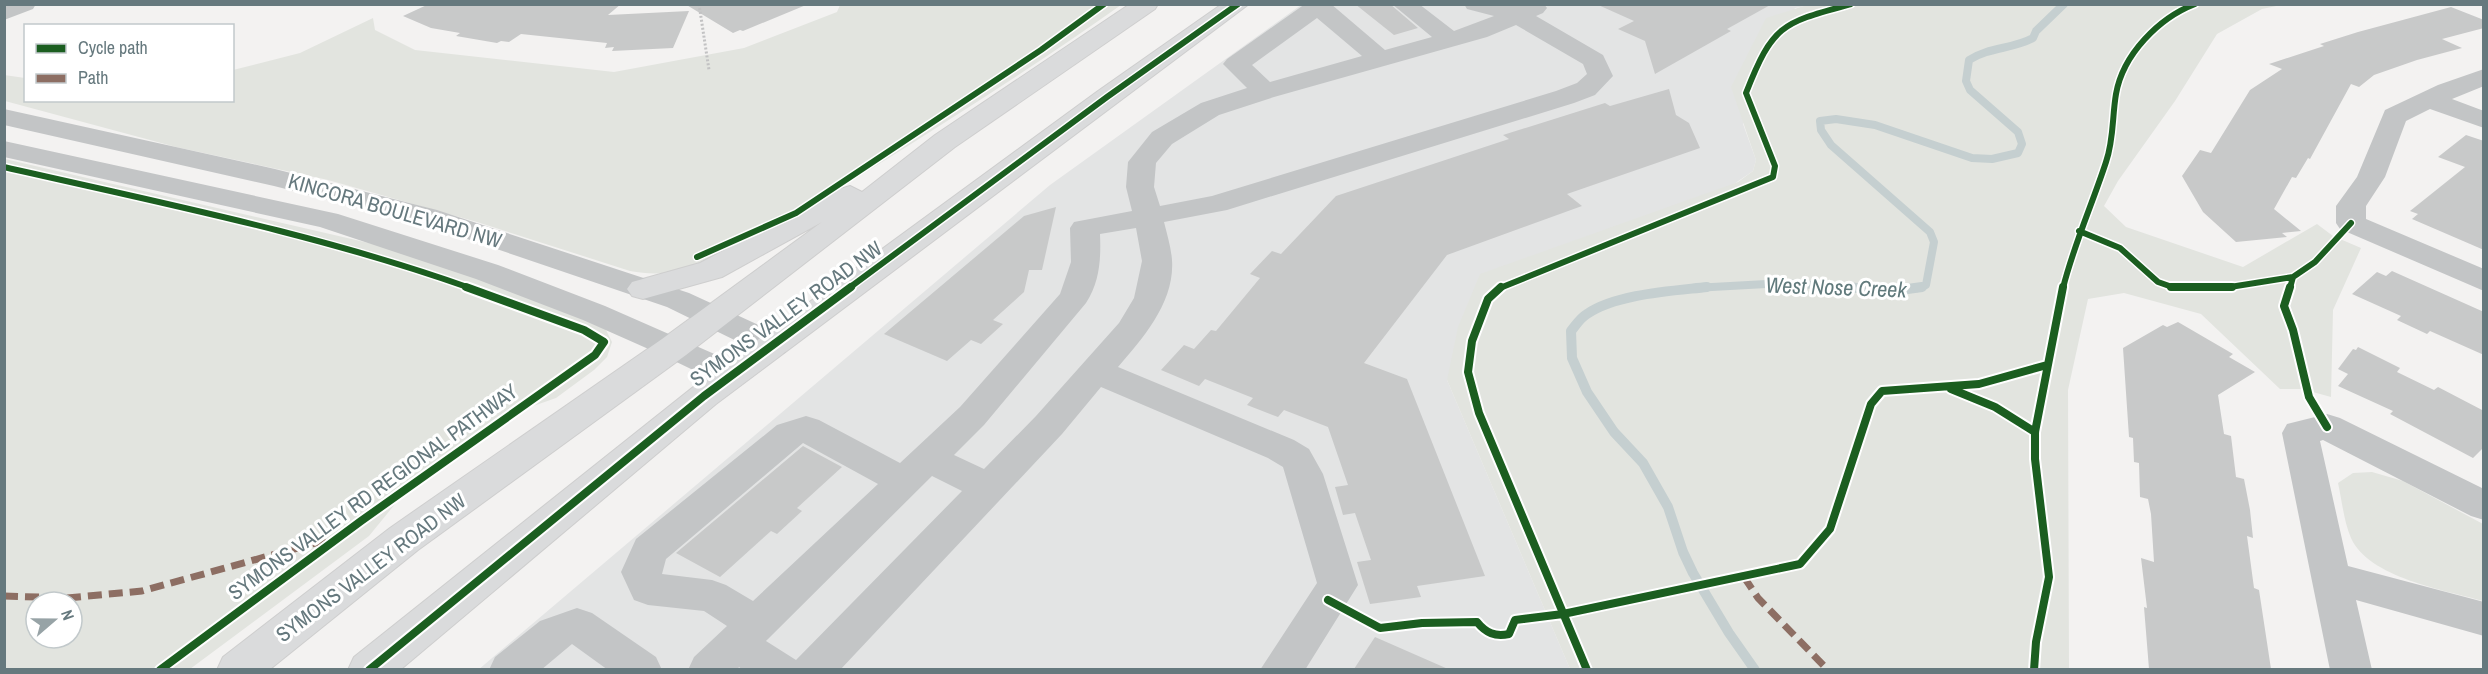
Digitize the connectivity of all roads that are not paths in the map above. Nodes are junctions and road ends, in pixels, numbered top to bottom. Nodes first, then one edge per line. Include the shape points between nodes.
1 (25, 4) edge
2 (1147, 4) edge
3 (1238, 4) edge
4 (1348, 4) edge
5 (1403, 4) edge
6 (1474, 4) edge
7 (1319, 5) edge
8 (1521, 8) edge
9 (4, 13) edge
10 (1451, 40) junction
11 (1370, 50) junction
12 (2484, 77) edge
13 (1265, 91) junction
14 (2428, 99) junction
15 (4, 117) edge
16 (2484, 120) edge
17 (945, 141) junction
18 (4, 149) edge
19 (1148, 214) junction
20 (2484, 281) edge
21 (643, 289) junction
22 (714, 316) junction
23 (773, 345) junction
24 (674, 347) junction
25 (1096, 372) junction
26 (732, 375) junction
27 (915, 470) junction
28 (989, 488) junction
29 (2484, 506) edge
30 (2332, 577) junction
31 (2484, 619) edge
32 (733, 646) edge
33 (238, 669) edge
34 (369, 669) edge
35 (510, 669) edge
36 (641, 669) edge
37 (780, 669) edge
38 (813, 669) edge
39 (1281, 669) edge
40 (2351, 669) edge

1 - 9 street
2 - 17 main road, SYMONS VALLEY ROAD NW
3 - 23 main road, SYMONS VALLEY ROAD NW
4 - 11 street via 1376,27
5 - 10 street
6 - 8 street
7 - 11 street
7 - 13 street via 1236,64
8 - 10 street via 1478,32
8 - 19 street via 1594,60 1600,76 1586,89 1217,204
10 - 11 street
11 - 13 street
12 - 14 street
13 - 19 street via 1210,109 1162,138 1142,162 1140,187
14 - 16 street
14 - 20 street via 2394,116 2371,177 2350,206 2351,223
15 - 21 street, KINCORA BOULEVARD NW via 416,213
17 - 21 main road via 711,270
17 - 22 main road, SYMONS VALLEY ROAD NW
18 - 24 street, KINCORA BOULEVARD NW via 327,220 486,272
19 - 25 street via 1157,261 1150,298 1132,329
19 - 27 street via 1081,217 1086,262 1075,296 972,416
21 - 22 street, KINCORA BOULEVARD NW
22 - 23 street, KINCORA BOULEVARD NW
22 - 24 main road, SYMONS VALLEY ROAD NW
23 - 26 main road, SYMONS VALLEY ROAD NW
24 - 26 street, KINCORA BOULEVARD NW
24 - 33 main road, SYMONS VALLEY ROAD NW via 404,539
25 - 28 street
25 - 39 street via 1296,458 1305,474 1338,585
26 - 34 main road, SYMONS VALLEY ROAD NW
27 - 28 street
27 - 32 street
27 - 32 street via 806,429 790,434 650,550 641,572 648,589 712,596
28 - 38 street
29 - 30 street via 2327,428 2300,432
30 - 31 street
30 - 40 street
32 - 37 street
35 - 36 street via 555,633 577,626

